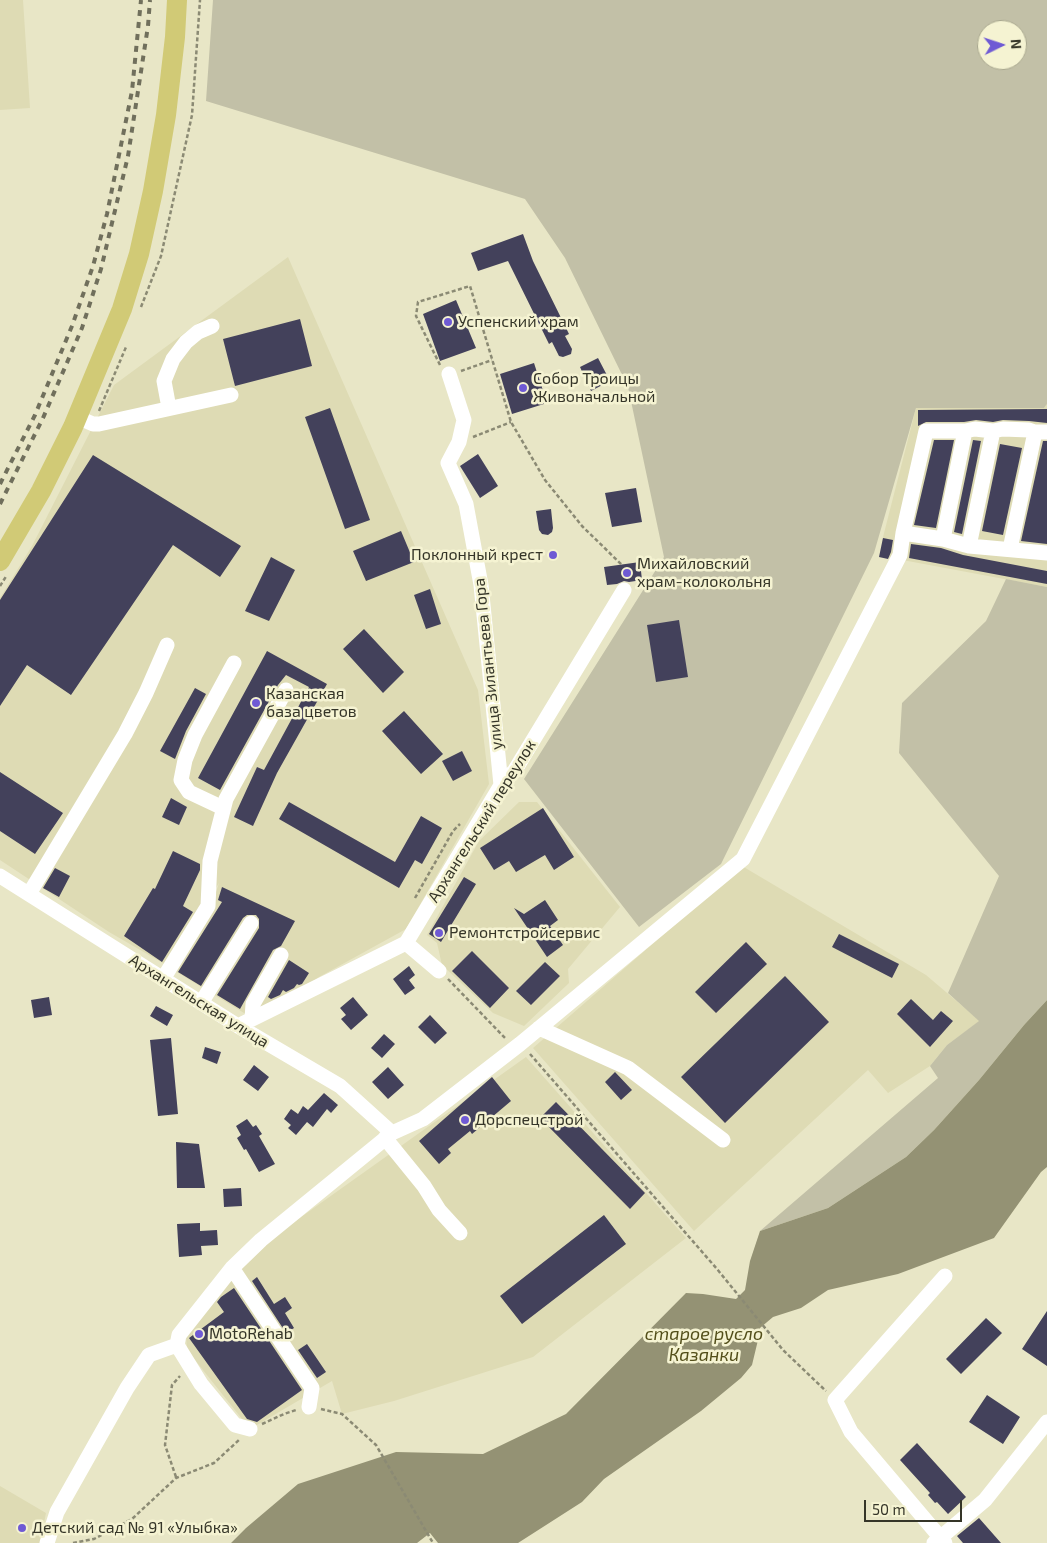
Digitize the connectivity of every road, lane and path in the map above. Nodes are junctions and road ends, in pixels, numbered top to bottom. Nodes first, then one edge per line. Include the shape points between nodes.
1 (177, 0) edge
2 (212, 326) dead end
3 (492, 360) junction
4 (449, 374) junction
5 (231, 395) dead end
6 (169, 408) junction
7 (77, 417) junction
8 (512, 422) junction
9 (965, 431) junction
10 (992, 431) junction
11 (1041, 432) edge
12 (460, 442) junction
13 (903, 533) junction
14 (943, 539) junction
15 (969, 546) junction
16 (1010, 549) junction
17 (1047, 553) edge
18 (0, 561) edge
19 (622, 565) dead end
20 (624, 590) dead end
21 (167, 645) dead end
22 (234, 663) dead end
23 (286, 690) dead end
24 (501, 784) junction
25 (223, 808) junction
26 (463, 821) dead end
27 (0, 876) edge
28 (29, 894) junction
29 (412, 904) dead end
30 (251, 923) dead end
31 (406, 943) junction
32 (281, 955) dead end
33 (439, 971) joint
34 (163, 979) junction
35 (201, 1003) junction
36 (252, 1019) junction
37 (238, 1026) junction
38 (539, 1028) junction
39 (518, 1046) junction
40 (389, 1136) junction
41 (723, 1140) dead end
42 (460, 1233) dead end
43 (232, 1268) junction
44 (945, 1276) dead end
45 (178, 1345) junction
46 (190, 1366) junction
47 (835, 1400) junction
48 (309, 1407) dead end
49 (1047, 1422) edge
50 (250, 1430) joint
51 (376, 1445) dead end
52 (176, 1478) junction
53 (940, 1541) edge
54 (47, 1543) edge
55 (73, 1543) edge
56 (433, 1543) edge

1 - 7 main road via 166,116 139,254 122,309
2 - 6 street via 186,342 173,359 164,382
3 - 4 path
3 - 4 path via 470,286 418,302 416,316 440,365
3 - 8 path
4 - 12 street, улица Зилантьева Гора via 464,420
5 - 6 street
6 - 7 street via 99,424
7 - 18 main road via 41,491
8 - 12 path
8 - 19 path via 545,480 582,526
9 - 10 street
9 - 13 street via 926,431
9 - 14 street
10 - 11 street
10 - 15 street
11 - 16 street
12 - 24 street, улица Зилантьева Гора via 448,462 466,504 481,585
13 - 14 street
13 - 38 street via 900,555 743,859
14 - 15 street
15 - 16 street
16 - 17 street
20 - 24 street, Архангельский переулок via 515,770
21 - 28 street via 125,734
22 - 25 street via 195,735 185,760 182,780 189,792
23 - 25 street
24 - 31 street, Архангельский переулок
25 - 34 street via 210,861 208,906
26 - 29 path via 453,831
27 - 28 street, Архангельская улица
28 - 34 street, Архангельская улица
30 - 35 street
31 - 33 street
31 - 36 street
32 - 36 street via 253,1004
33 - 39 path
34 - 35 street, Архангельская улица
35 - 37 street, Архангельская улица
36 - 37 street
37 - 40 street, Архангельская улица via 340,1086
38 - 39 street
38 - 41 street via 628,1068
39 - 40 street via 423,1119
39 - 47 path via 717,1269 782,1350
40 - 42 street, Архангельская улица via 439,1210
40 - 43 street via 261,1240
43 - 45 street via 179,1335
43 - 48 street via 312,1388
44 - 47 street
45 - 46 street
45 - 54 street via 149,1355 127,1388 57,1512
46 - 50 street via 235,1425
46 - 52 path via 172,1385 164,1445
47 - 53 street via 851,1432
49 - 53 street via 985,1500
50 - 52 path via 214,1463
51 - 56 path
52 - 55 path via 132,1520 94,1539

